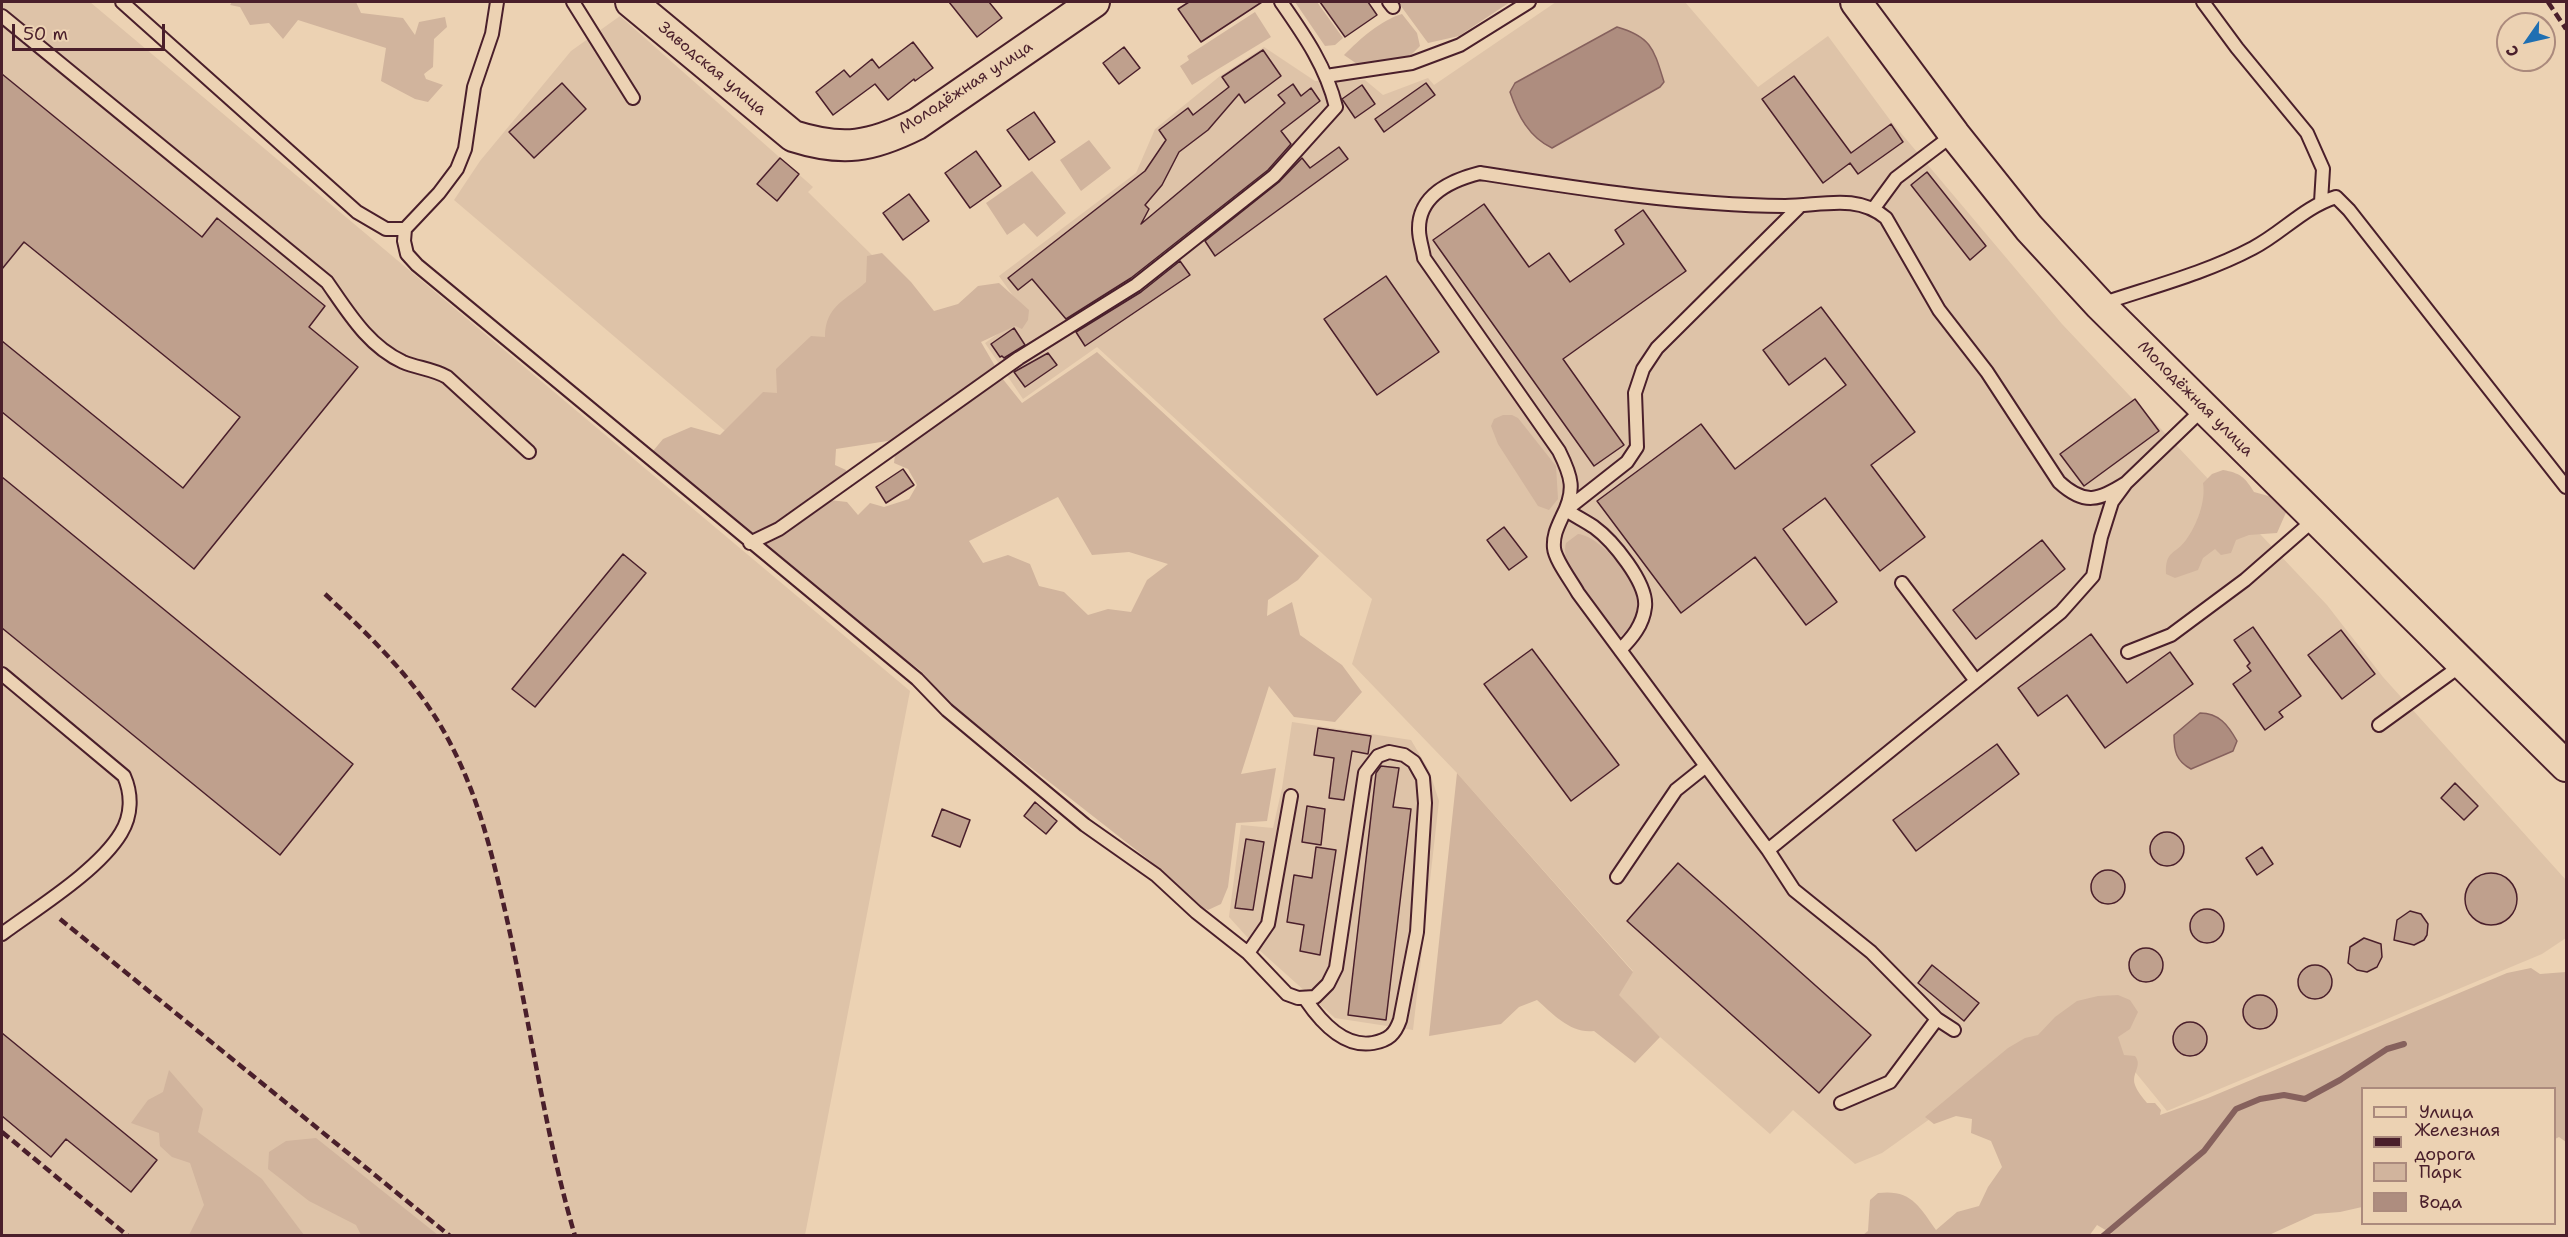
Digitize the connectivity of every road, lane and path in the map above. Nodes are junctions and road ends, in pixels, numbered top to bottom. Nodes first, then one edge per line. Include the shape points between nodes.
1 (122, 2) edge
2 (497, 2) edge
3 (573, 2) edge
4 (631, 2) edge
5 (1094, 2) edge
6 (1281, 2) edge
7 (1529, 2) edge
8 (1856, 2) edge
9 (2203, 2) edge
10 (2, 16) edge
11 (1326, 76) junction
12 (633, 98) dead end
13 (1954, 134) junction
14 (793, 136) joint
15 (2321, 202) junction
16 (1800, 206) junction
17 (1874, 208) junction
18 (405, 229) junction
19 (2100, 305) junction
20 (2204, 408) junction
21 (529, 452) dead end
22 (2126, 483) junction
23 (2566, 487) edge
24 (1566, 510) junction
25 (2316, 518) junction
26 (750, 543) junction
27 (1902, 583) dead end
28 (1620, 650) junction
29 (2128, 652) dead end
30 (2463, 664) junction
31 (2, 674) edge
32 (1976, 681) junction
33 (2379, 725) dead end
34 (1706, 766) junction
35 (2566, 766) edge
36 (1291, 796) dead end
37 (1768, 850) junction
38 (1617, 877) dead end
39 (2, 934) edge
40 (1248, 953) junction
41 (1306, 1000) junction
42 (1937, 1019) junction
43 (1954, 1030) dead end
44 (1841, 1103) dead end

1 - 18 lane via 357,212 386,229
2 - 18 lane via 492,34 474,87 465,149 457,169
3 - 12 lane
4 - 14 street, Заводская улица
5 - 14 street, Молодёжная улица via 951,102 887,139 857,145 821,145
6 - 11 lane via 1315,51
7 - 11 lane via 1460,45 1412,63
8 - 13 street, Молодёжная улица
9 - 15 lane via 2307,132 2323,169
10 - 21 lane via 327,282 382,350 417,368 447,377
11 - 26 lane via 1336,107 1274,176 1136,285 1018,358 779,529
13 - 17 lane via 1896,178
13 - 19 street, Молодёжная улица via 2029,228
15 - 19 lane via 2254,247
15 - 23 lane via 2336,197 2349,210
16 - 17 lane via 1836,202
16 - 24 lane via 1657,348 1643,369 1635,393 1637,447 1627,462
16 - 24 lane via 1645,198 1480,173 1456,179 1424,205 1418,229 1425,258 1559,451 1569,472 1572,491
17 - 22 lane via 1886,218 1940,310 1987,372 2060,482 2073,495 2088,498 2102,497
18 - 26 lane via 407,254 417,265
19 - 20 street, Молодёжная улица
20 - 22 lane
20 - 25 street, Молодёжная улица
22 - 32 lane via 2112,502 2093,576 2061,612
24 - 28 lane via 1555,532 1554,551 1578,594
24 - 28 lane via 1595,528 1639,580 1645,594 1642,619
25 - 29 lane via 2245,580 2171,635
25 - 30 street, Молодёжная улица
26 - 40 lane via 917,679 946,710 1066,810 1156,875
27 - 32 lane
28 - 34 lane
30 - 33 lane
30 - 35 street, Молодёжная улица
31 - 39 lane via 124,776 130,807 122,833 101,857
32 - 37 lane
34 - 37 lane
34 - 38 lane via 1676,790
36 - 40 lane via 1268,924
37 - 42 lane via 1794,890 1871,952
40 - 41 lane via 1287,993
41 - 41 lane via 1317,1017 1353,1042 1367,1044 1395,1034 1416,932 1425,803 1423,778 1414,762 1404,755 1389,752 1378,756 1365,772 1336,968 1322,992
42 - 43 lane
42 - 44 lane via 1890,1082

